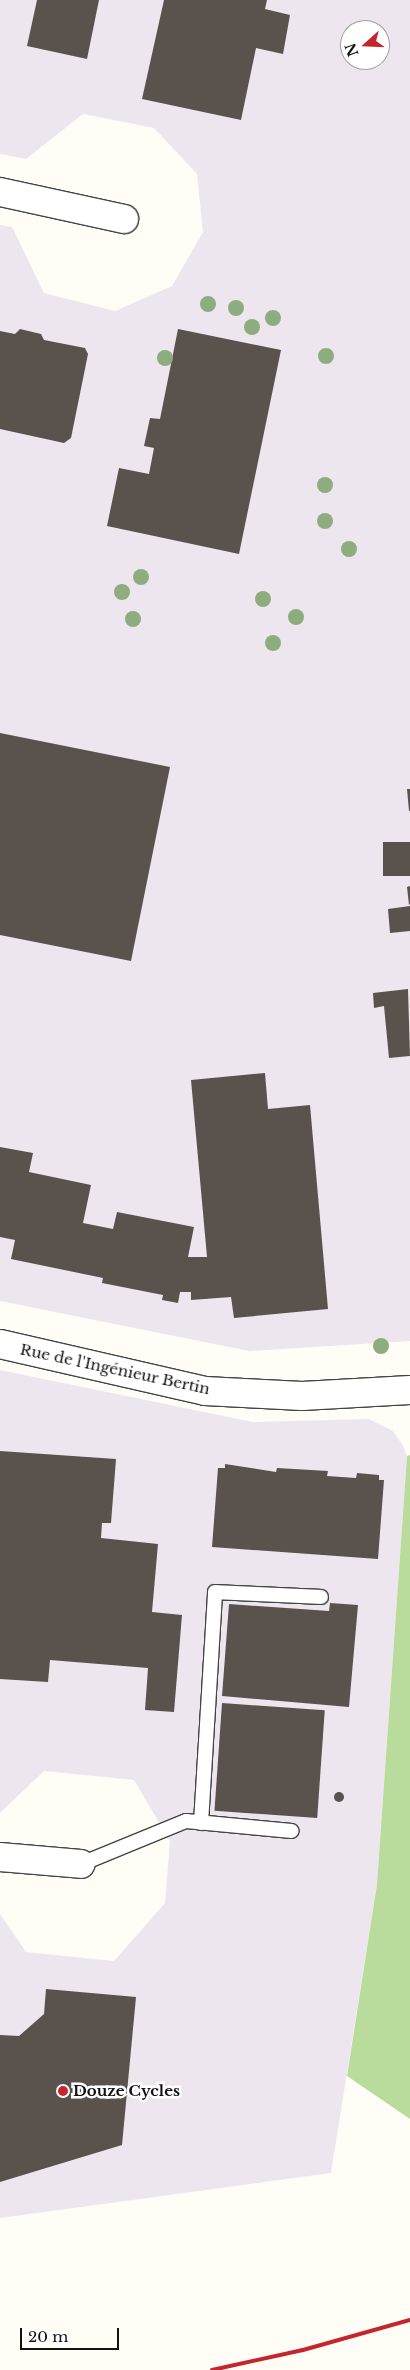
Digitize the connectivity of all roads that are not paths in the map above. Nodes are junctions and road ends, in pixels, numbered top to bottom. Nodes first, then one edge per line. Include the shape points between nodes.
1 (0, 192) edge
2 (124, 219) dead end
3 (0, 1344) edge
4 (410, 1390) edge
5 (321, 1597) dead end
6 (201, 1823) junction
7 (292, 1831) dead end
8 (0, 1857) edge
9 (81, 1864) joint

1 - 2 street
3 - 4 street, Rue de l'Ingénieur Bertin via 205,1391 302,1396
5 - 6 lane via 215,1592
6 - 7 lane
6 - 9 lane via 186,1821
8 - 9 street

